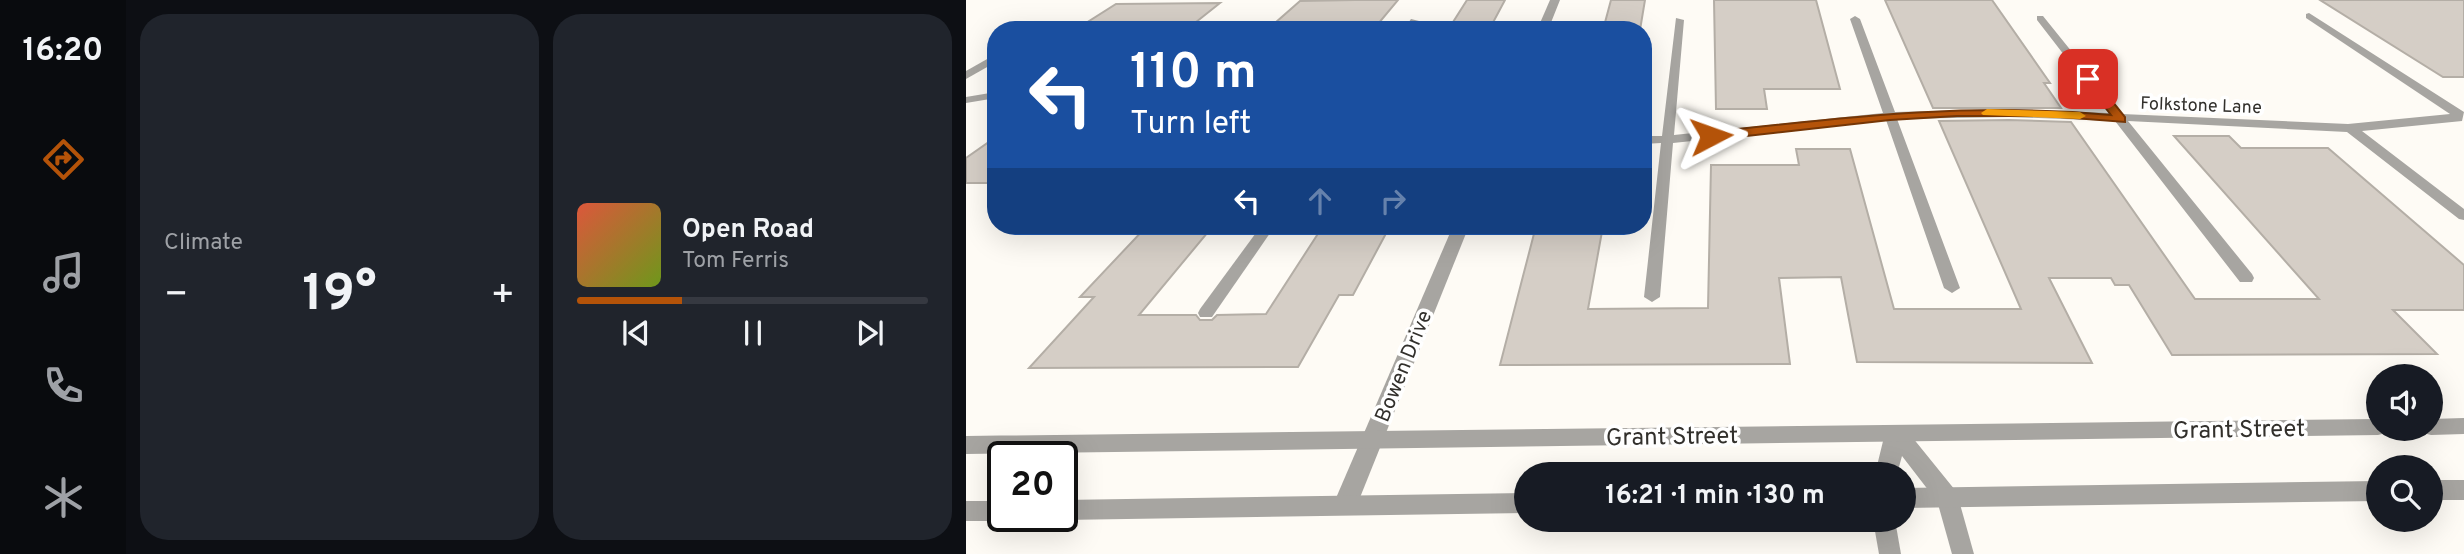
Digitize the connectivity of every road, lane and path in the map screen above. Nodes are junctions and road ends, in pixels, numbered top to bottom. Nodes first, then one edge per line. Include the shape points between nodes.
1 (1555, 0) edge
2 (2309, 16) dead end
3 (2040, 18) dead end
4 (1855, 19) dead end
5 (1679, 20) dead end
6 (1546, 21) edge
7 (987, 63) edge
8 (966, 76) edge
9 (987, 96) edge
10 (966, 100) edge
11 (1890, 116) junction
12 (2463, 116) edge
13 (2121, 119) junction
14 (2350, 128) junction
15 (1652, 139) edge
16 (1666, 139) junction
17 (2464, 216) edge
18 (1262, 235) edge
19 (1457, 235) edge
20 (2246, 278) dead end
21 (1952, 288) dead end
22 (1652, 297) dead end
23 (1206, 313) dead end
24 (2464, 426) edge
25 (2366, 427) edge
26 (2443, 427) edge
27 (1896, 433) junction
28 (1373, 440) junction
29 (966, 446) edge
30 (1889, 462) edge
31 (2443, 490) edge
32 (2464, 490) edge
33 (2366, 491) edge
34 (1947, 497) junction
35 (1916, 498) edge
36 (1514, 503) edge
37 (1345, 505) junction
38 (1078, 510) edge
39 (966, 511) edge
40 (987, 511) edge
41 (1886, 532) edge
42 (1890, 554) edge
43 (1963, 554) edge

1 - 6 street
2 - 12 lane
3 - 13 lane
4 - 11 lane
5 - 16 lane
7 - 8 lane
9 - 10 lane
11 - 13 lane, Folkstone Lane via 2047,113
11 - 16 lane, Folkstone Lane
11 - 21 lane
12 - 14 lane, Folkstone Lane
13 - 14 lane, Folkstone Lane
13 - 20 lane
14 - 17 lane
15 - 16 lane, Folkstone Lane
16 - 22 lane
18 - 23 lane
19 - 28 street, Bowen Drive
24 - 26 street
25 - 27 street, Grant Street
27 - 28 street, Grant Street
27 - 30 street
27 - 34 street
28 - 29 street, Grant Street
28 - 37 street, Bowen Drive
31 - 32 street
33 - 34 street
34 - 35 street
34 - 43 lane
36 - 37 street
37 - 38 street
39 - 40 street
41 - 42 lane

